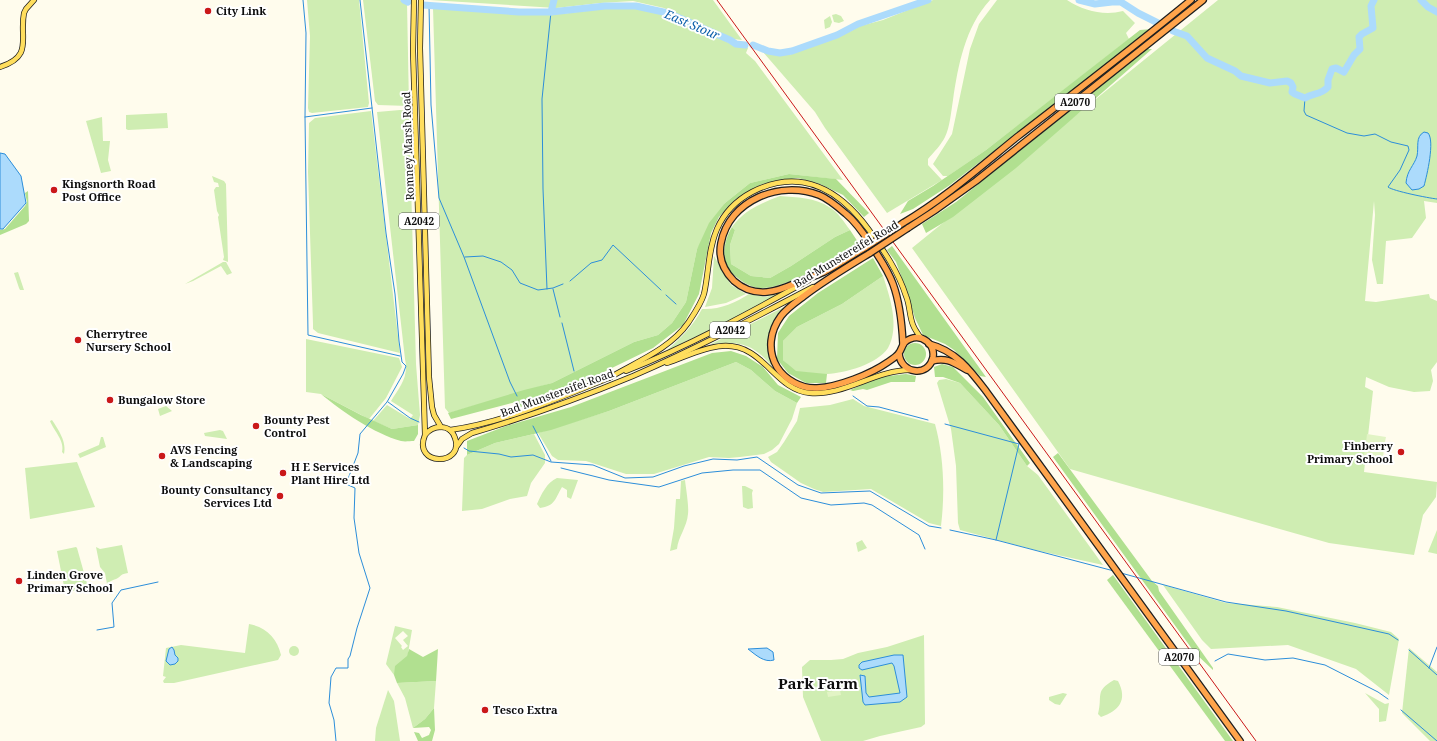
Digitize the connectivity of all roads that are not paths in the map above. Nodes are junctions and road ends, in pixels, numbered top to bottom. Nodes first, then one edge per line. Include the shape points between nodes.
1 (34, 0) edge
2 (414, 0) edge
3 (421, 0) edge
4 (1191, 0) edge
5 (1203, 0) edge
6 (0, 67) edge
7 (825, 271) junction
8 (825, 280) junction
9 (921, 338) junction
10 (903, 344) junction
11 (929, 344) junction
12 (899, 352) junction
13 (932, 361) junction
14 (910, 370) junction
15 (969, 371) junction
16 (633, 376) junction
17 (609, 378) junction
18 (441, 427) junction
19 (450, 430) junction
20 (425, 435) junction
21 (456, 448) junction
22 (1240, 741) edge

1 - 6 main road via 24,13 21,53
2 - 20 main road, Romney Marsh Road / A2042 via 413,50
3 - 18 main road, Romney Marsh Road / A2042 via 420,48 430,377 432,407
4 - 7 highway, Bad Munstereifel Road / A2070, bridge via 932,204
5 - 8 highway, Bad Munstereifel Road / A2070, bridge via 976,181 870,253
7 - 10 highway via 768,292 744,288 724,269 720,257 722,236 736,212 760,196 783,190 800,190 819,195 835,204 866,237 893,283 902,322
7 - 17 main road, Bad Munstereifel Road / A2042 via 716,330
8 - 12 highway via 789,308 775,325 770,345 777,367 785,377 807,388 846,382 876,370
8 - 16 main road, Bad Munstereifel Road / A2042 via 712,339
9 - 10 highway via 911,338
9 - 11 highway
9 - 17 main road via 913,325 899,276 855,212 834,194 822,188 806,183 781,182 764,186 739,201 717,228 711,248 704,295 687,325 667,344
10 - 12 highway
11 - 13 highway via 933,352
11 - 15 highway, A2070 via 955,357
12 - 14 highway via 901,361
13 - 14 highway via 924,369
13 - 15 highway, A2070 via 947,359
14 - 16 main road via 888,372 820,393 808,393 782,380 750,352 724,346 709,348
15 - 22 highway, A2070 via 997,405
16 - 21 main road, Bad Munstereifel Road / A2042 via 472,434 462,439
17 - 19 main road, Bad Munstereifel Road / A2042 via 509,416
18 - 19 main road
18 - 20 main road via 432,428
19 - 21 main road via 455,438
20 - 21 main road via 424,448 432,458 438,460 448,457

